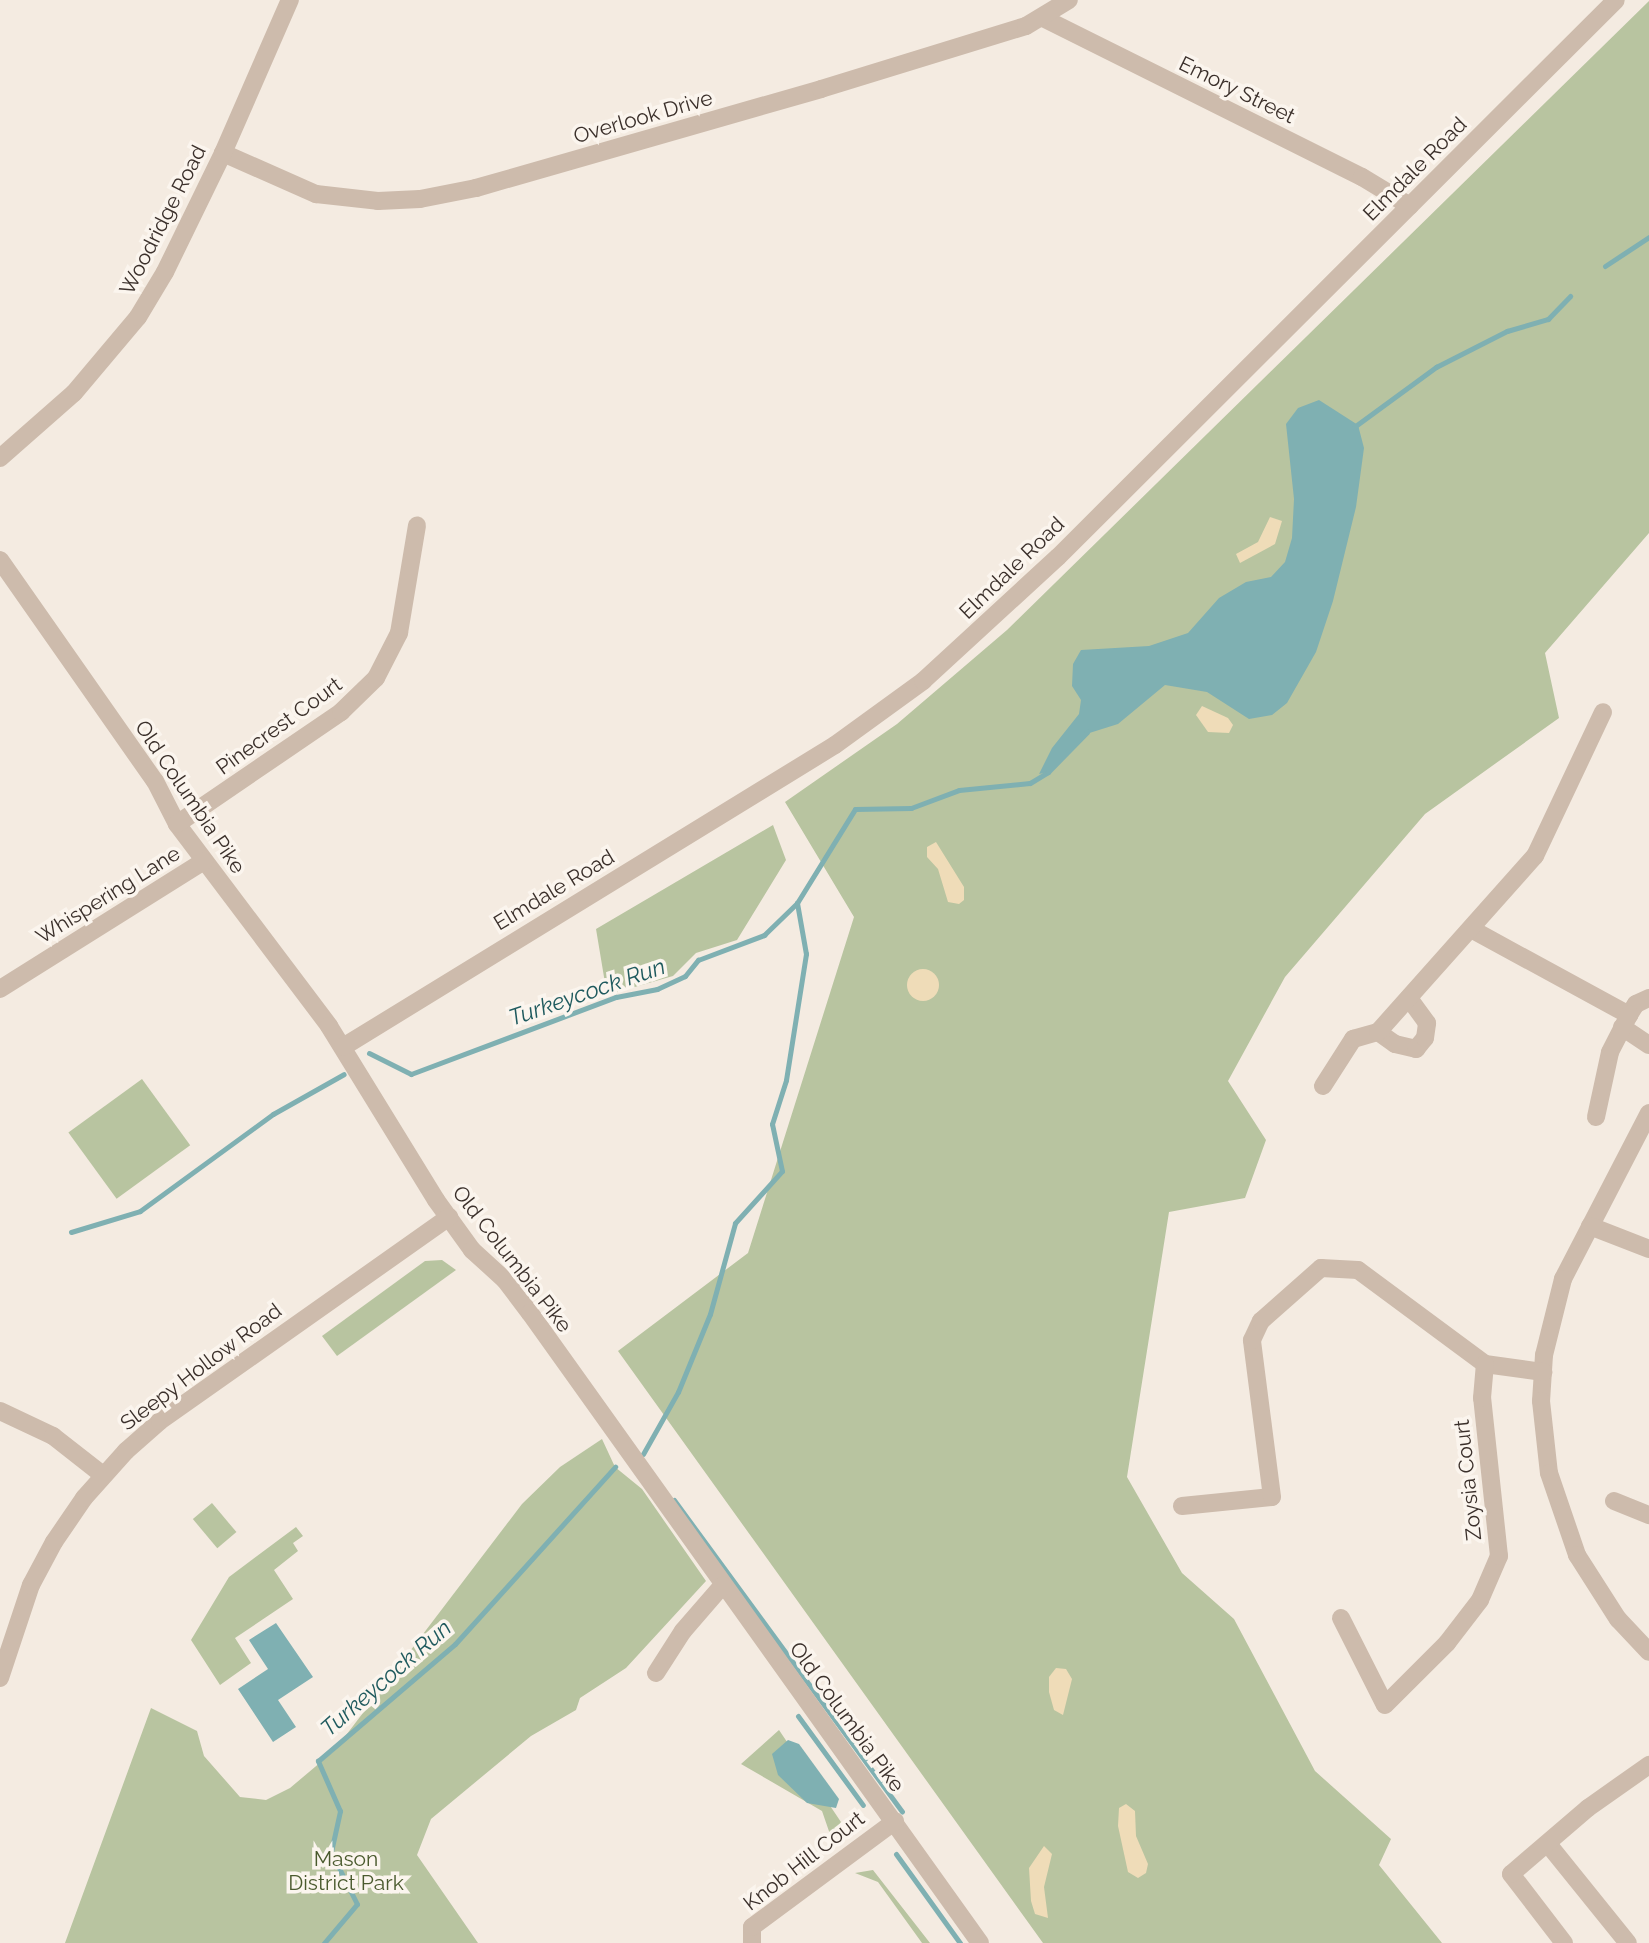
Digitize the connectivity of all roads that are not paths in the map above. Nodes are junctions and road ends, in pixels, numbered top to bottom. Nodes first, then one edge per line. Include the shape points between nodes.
1 (290, 0) edge
2 (1069, 0) edge
3 (1616, 0) edge
4 (1043, 19) junction
5 (223, 153) junction
6 (1410, 206) junction
7 (0, 458) edge
8 (417, 526) dead end
9 (0, 560) edge
10 (1603, 712) dead end
11 (177, 824) junction
12 (204, 860) junction
13 (1473, 930) junction
14 (0, 989) edge
15 (1409, 998) junction
16 (1637, 1012) edge
17 (1378, 1032) junction
18 (1649, 1045) edge
19 (343, 1047) junction
20 (1323, 1086) dead end
21 (1649, 1113) edge
22 (1596, 1117) dead end
23 (449, 1217) junction
24 (1590, 1226) junction
25 (1649, 1249) edge
26 (1485, 1364) junction
27 (1543, 1371) junction
28 (0, 1411) edge
29 (103, 1475) junction
30 (1614, 1501) dead end
31 (1182, 1506) dead end
32 (1649, 1515) edge
33 (722, 1586) junction
34 (1341, 1618) dead end
35 (1649, 1652) edge
36 (656, 1673) dead end
37 (0, 1678) edge
38 (1649, 1765) edge
39 (895, 1821) junction
40 (1548, 1844) junction
41 (752, 1943) edge
42 (980, 1943) edge
43 (1564, 1943) edge
44 (1628, 1943) edge

1 - 5 street, Woodridge Road
2 - 4 street, Overlook Drive
3 - 6 street, Elmdale Road
4 - 5 street, Overlook Drive via 636,144 420,199 377,201 316,194
4 - 6 street, Emory Street via 1362,177
5 - 7 street, Woodridge Road via 138,317 74,393
6 - 19 street, Elmdale Road via 1049,565 923,681 835,745
8 - 11 street, Pinecrest Court via 398,633 376,678 341,712
9 - 11 street, Old Columbia Pike via 155,781
10 - 13 street via 1535,856
11 - 12 street, Old Columbia Pike
12 - 14 street, Whispering Lane
12 - 19 street, Old Columbia Pike
13 - 15 street
13 - 16 street
15 - 17 street
15 - 17 street via 1427,1023 1425,1038 1416,1049 1395,1045
16 - 18 street
16 - 22 street via 1609,1052
17 - 20 street via 1353,1039
19 - 23 street, Old Columbia Pike via 399,1145
21 - 24 street
23 - 29 street, Sleepy Hollow Road via 160,1421
23 - 33 street, Old Columbia Pike via 472,1251 522,1302
24 - 25 street
24 - 27 street via 1563,1279
26 - 27 street
26 - 31 street via 1358,1270 1321,1268 1261,1321 1252,1340 1272,1497
26 - 34 street, Zoysia Court via 1482,1398 1499,1556 1480,1600 1447,1643 1385,1705
27 - 35 street via 1544,1442 1561,1516 1594,1586
28 - 29 street via 53,1436
29 - 37 street, Sleepy Hollow Road via 54,1542 32,1585
30 - 32 street
33 - 36 street via 683,1631
33 - 39 street, Old Columbia Pike
38 - 40 street via 1588,1808
39 - 41 street, Knob Hill Court via 752,1927
39 - 42 street, Old Columbia Pike
40 - 43 street via 1511,1874
40 - 44 street

